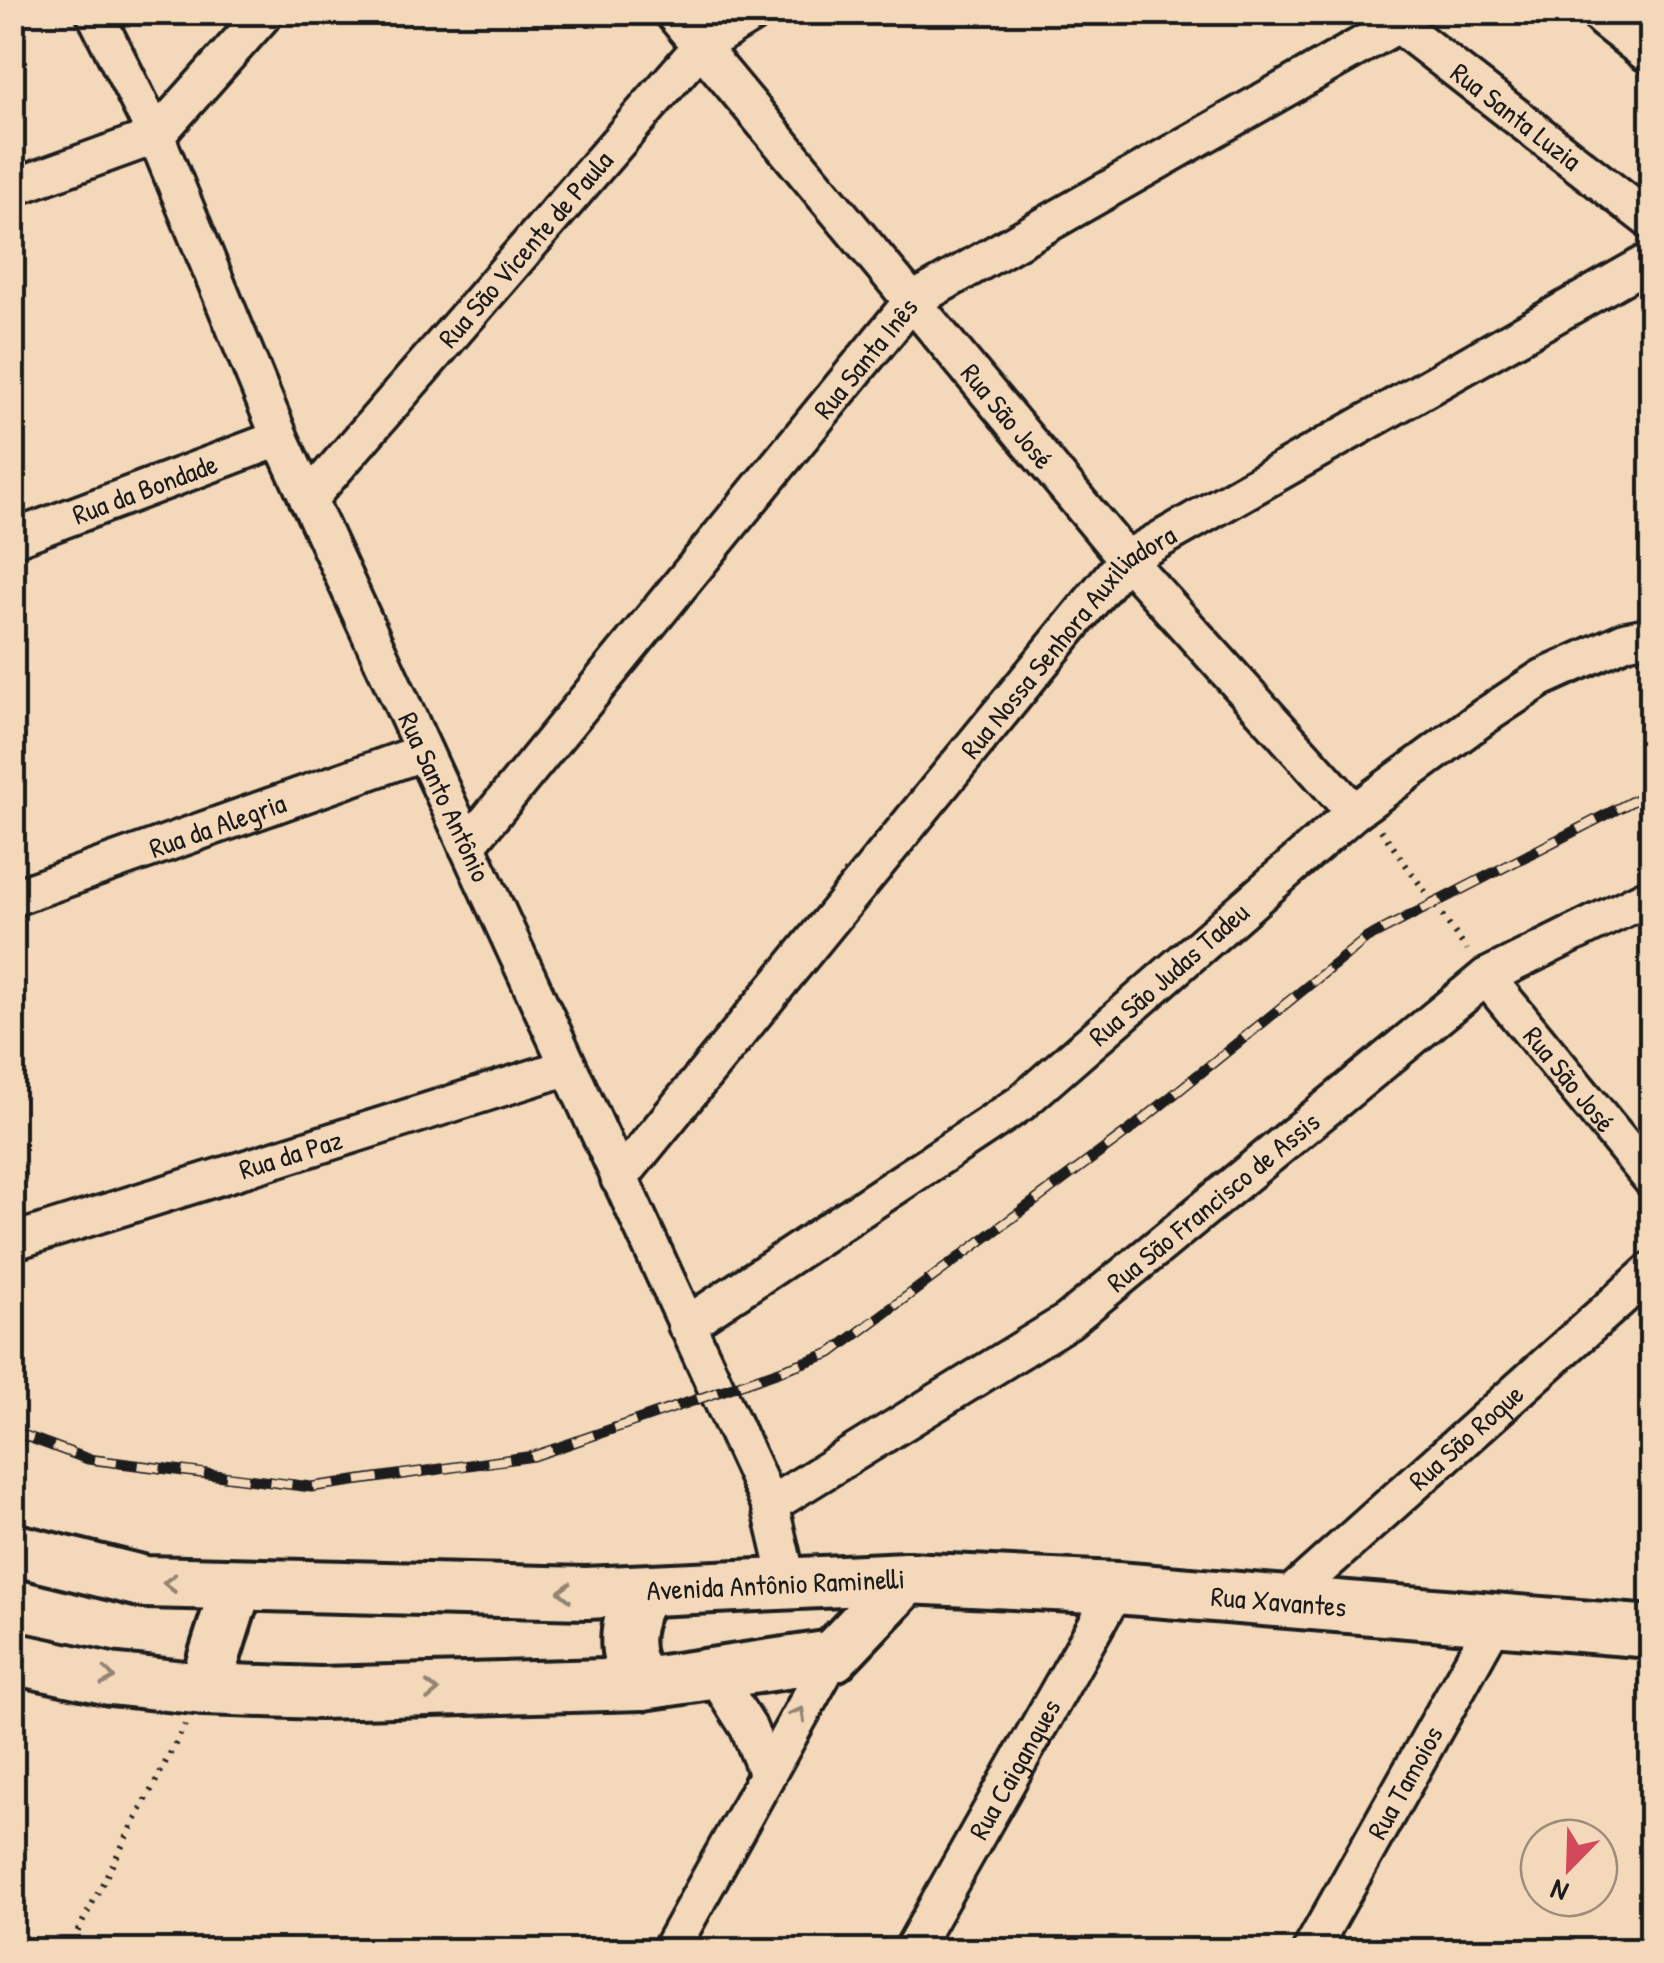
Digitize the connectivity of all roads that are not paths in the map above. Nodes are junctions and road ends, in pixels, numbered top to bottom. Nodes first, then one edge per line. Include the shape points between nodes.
1 (94, 12) edge
2 (266, 12) edge
3 (672, 12) edge
4 (756, 12) edge
5 (1610, 12) edge
6 (1389, 19) edge
7 (1652, 45) edge
8 (700, 46) junction
9 (156, 136) junction
10 (12, 188) edge
11 (1652, 222) edge
12 (1652, 260) edge
13 (912, 301) junction
14 (280, 438) junction
15 (308, 500) junction
16 (12, 539) edge
17 (1126, 558) junction
18 (1652, 636) edge
19 (424, 752) junction
20 (1358, 808) junction
21 (467, 846) junction
22 (1652, 895) edge
23 (12, 898) edge
24 (1486, 977) junction
25 (568, 1067) junction
26 (619, 1179) junction
27 (1652, 1180) edge
28 (12, 1242) edge
29 (1652, 1270) edge
30 (686, 1324) junction
31 (770, 1505) junction
32 (12, 1549) edge
33 (907, 1578) junction
34 (788, 1582) junction
35 (237, 1584) junction
36 (1117, 1588) junction
37 (643, 1592) junction
38 (1280, 1604) junction
39 (1498, 1616) junction
40 (1652, 1632) edge
41 (833, 1656) junction
42 (12, 1658) edge
43 (715, 1674) junction
44 (643, 1684) junction
45 (204, 1690) junction
46 (768, 1772) junction
47 (670, 1950) edge
48 (912, 1950) edge
49 (1311, 1950) edge

1 - 9 street, Rua Santo Antônio
2 - 9 street
3 - 8 street, Rua São José
4 - 8 street, Rua São Vicente de Paula
5 - 7 main road
6 - 11 street, Rua Santa Luzia
6 - 13 street, Rua Santa Inês
8 - 13 street, Rua São José
8 - 15 street, Rua São Vicente de Paula
9 - 10 street
9 - 14 street, Rua Santo Antônio
12 - 17 street, Rua Nossa Senhora Auxiliadora
13 - 17 street, Rua São José
13 - 21 street, Rua Santa Inês
14 - 15 street, Rua Santo Antônio
14 - 16 street, Rua da Bondade
15 - 19 street, Rua Santo Antônio
17 - 20 street, Rua São José
17 - 26 street, Rua Nossa Senhora Auxiliadora
18 - 20 street, Rua São Judas Tadeu via 1626,640 1542,678
19 - 21 street, Rua Santo Antônio
19 - 23 street, Rua da Alegria
20 - 30 street, Rua São Judas Tadeu via 1021,1103
21 - 25 street, Rua Santo Antônio
22 - 24 street, Rua São Francisco de Assis
24 - 27 street, Rua São José
24 - 31 street, Rua São Francisco de Assis via 1068,1321
25 - 26 street, Rua Santo Antônio
25 - 28 street, Rua da Paz
26 - 30 street, Rua Santo Antônio
29 - 38 street, Rua São Roque
30 - 31 street, Rua Santo Antônio
31 - 34 street, Rua Santo Antônio
35 -> 32 main road, Avenida Antônio Raminelli via 146,1582
33 - 34 main road, Avenida Antônio Raminelli
33 - 36 main road, Rua Xavantes
33 - 41 main road, Avenida Antônio Raminelli
34 - 37 main road, Avenida Antônio Raminelli
37 -> 35 main road, Avenida Antônio Raminelli
35 - 45 main road
36 - 38 main road, Rua Xavantes
36 - 48 street, Rua Caigangues
37 - 44 main road via 626,1636 630,1668
38 - 39 main road, Rua Xavantes
39 - 40 main road, Rua Xavantes
39 - 49 street, Rua Tamoios
41 - 43 main road
46 -> 41 street
42 -> 45 main road
43 - 44 main road
43 - 46 street
45 -> 44 main road
46 - 47 street

